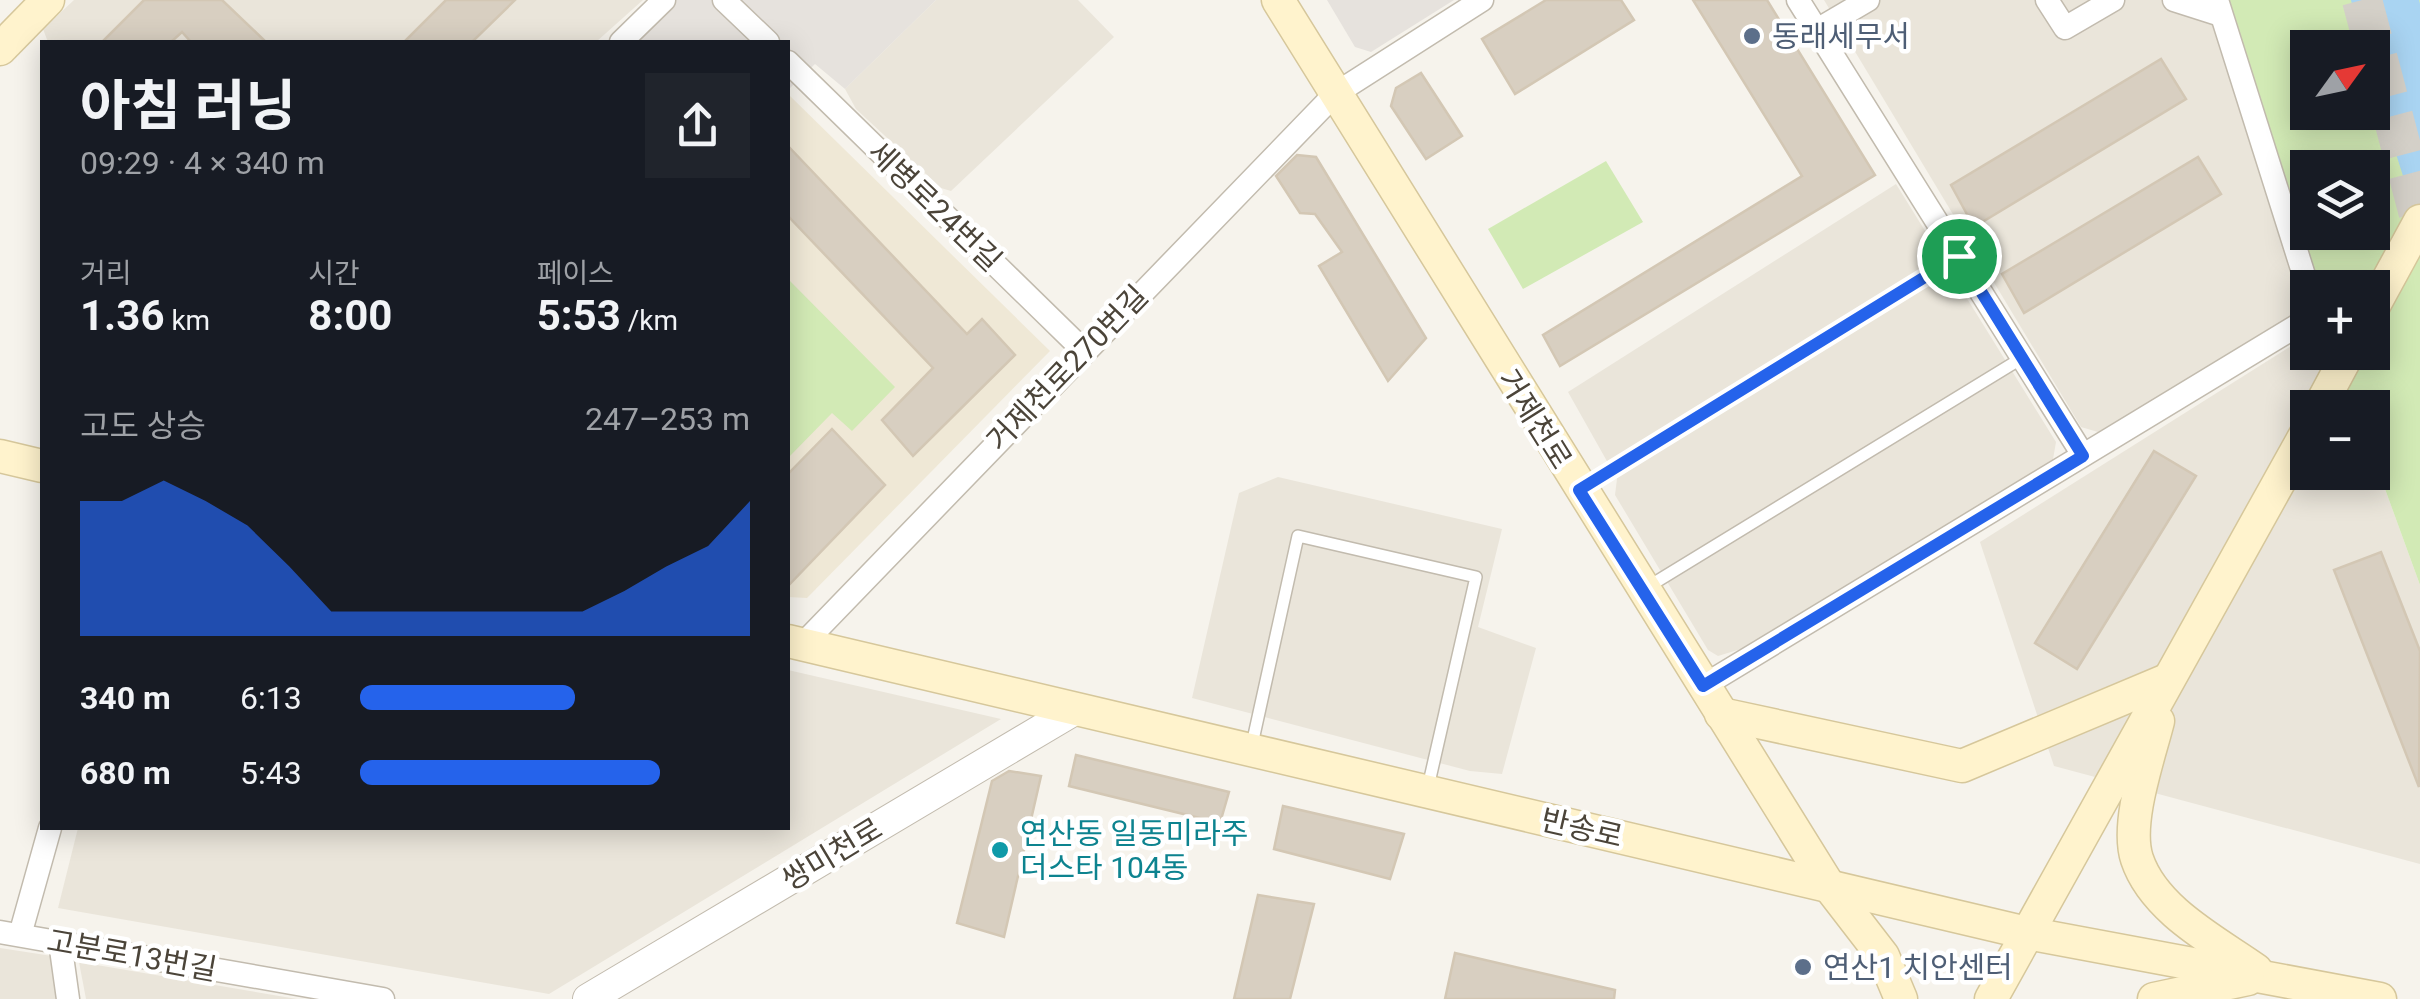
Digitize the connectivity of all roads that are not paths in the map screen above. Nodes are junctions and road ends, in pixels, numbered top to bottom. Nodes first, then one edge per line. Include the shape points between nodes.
1 (48, 0) edge
2 (664, 0) edge
3 (724, 0) edge
4 (1278, 0) edge
5 (1482, 0) edge
6 (1798, 0) edge
7 (1868, 0) edge
8 (2047, 0) edge
9 (2113, 0) edge
10 (2174, 0) edge
11 (2219, 8) edge
12 (1817, 30) junction
13 (623, 40) edge
14 (766, 40) edge
15 (0, 48) edge
16 (790, 64) edge
17 (1335, 94) junction
18 (2420, 220) edge
19 (1959, 256) junction
20 (2302, 270) edge
21 (2390, 276) edge
22 (2290, 330) edge
23 (1084, 350) junction
24 (2022, 358) junction
25 (0, 456) edge
26 (2083, 456) junction
27 (2290, 462) edge
28 (40, 466) edge
29 (1579, 490) junction
30 (1644, 590) junction
31 (795, 643) edge
32 (2167, 680) junction
33 (1703, 686) junction
34 (1076, 709) junction
35 (1721, 714) junction
36 (1250, 750) junction
37 (1427, 792) junction
38 (49, 830) edge
39 (1829, 886) junction
40 (2027, 932) junction
41 (10, 933) edge
42 (60, 942) junction
43 (2263, 976) junction
44 (68, 999) edge
45 (382, 999) edge
46 (588, 999) edge
47 (1900, 999) edge
48 (1991, 999) edge
49 (2154, 999) edge
50 (2380, 999) edge

1 - 15 main road
2 - 13 street
3 - 14 street
4 - 17 main road, 거제천로
5 - 17 street, 거제천로270번길
6 - 12 street
7 - 12 street
8 - 9 street via 2065,28
10 - 11 street
11 - 20 street
12 - 19 street
16 - 23 street, 세병로24번길
17 - 23 street, 거제천로270번길
17 - 29 main road, 거제천로
18 - 21 main road
19 - 24 street
19 - 29 lane
22 - 26 street
23 - 31 street, 거제천로270번길
24 - 26 street
24 - 30 lane
25 - 28 main road
26 - 33 street
27 - 32 main road
29 - 30 main road, 거제천로
30 - 33 main road, 거제천로
31 - 34 main road, 반송로
32 - 35 main road via 1962,766
32 - 40 main road
32 - 43 main road via 2136,810 2137,859 2169,908
33 - 35 main road, 거제천로
34 - 36 main road, 반송로
34 - 46 street, 쌍미천로
35 - 39 main road, 거제천로
36 - 37 main road, 반송로
36 - 37 lane via 1298,536 1476,577
37 - 39 main road, 반송로
38 - 41 street
39 - 40 main road, 반송로
39 - 47 main road, 거제천로 via 1884,956
40 - 43 main road, 반송로
40 - 48 main road
41 - 42 street, 고분로13번길
42 - 44 street
42 - 45 street, 고분로13번길
43 - 49 main road
43 - 50 main road, 반송로

